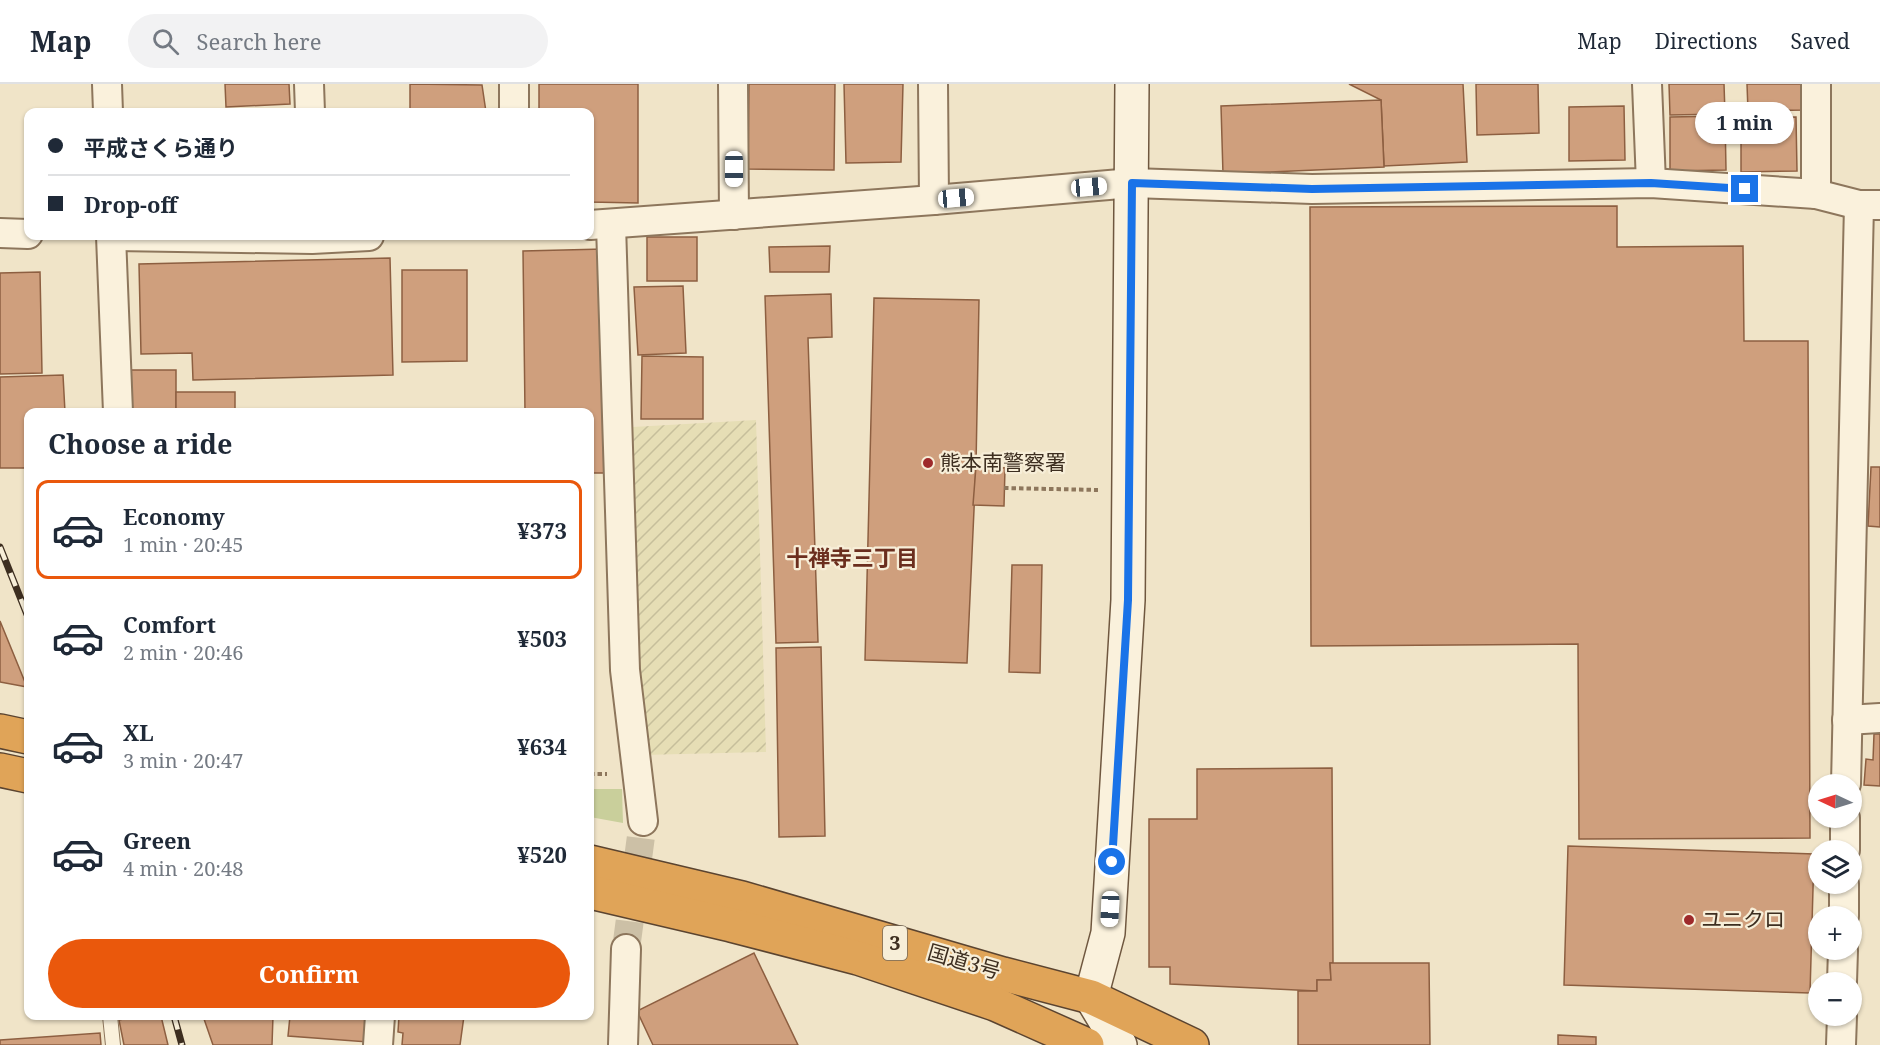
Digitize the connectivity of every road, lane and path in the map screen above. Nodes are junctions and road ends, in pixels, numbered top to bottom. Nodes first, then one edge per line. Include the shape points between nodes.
1 (107, 84) edge
2 (309, 84) edge
3 (514, 84) edge
4 (733, 84) edge
5 (933, 84) edge
6 (1132, 84) edge
7 (1647, 84) edge
8 (1816, 84) edge
9 (108, 108) edge
10 (309, 108) edge
11 (514, 108) edge
12 (1132, 183) junction
13 (1651, 183) junction
14 (1816, 194) junction
15 (934, 200) junction
16 (1870, 205) edge
17 (734, 214) junction
18 (600, 225) edge
19 (0, 233) edge
20 (24, 234) edge
21 (113, 240) edge
22 (118, 408) edge
23 (1005, 488) dead end
24 (1100, 490) dead end
25 (1880, 718) edge
26 (1847, 720) junction
27 (0, 731) edge
28 (24, 736) edge
29 (0, 770) edge
30 (1846, 774) edge
31 (24, 775) edge
32 (643, 821) tunnel mouth
33 (594, 863) edge
34 (594, 893) edge
35 (626, 949) tunnel mouth
36 (1091, 997) junction
37 (110, 1020) edge
38 (380, 1020) edge
39 (1842, 1026) edge
40 (113, 1045) edge
41 (378, 1045) edge
42 (623, 1045) edge
43 (1087, 1045) edge
44 (1120, 1045) edge
45 (1192, 1045) edge
46 (1841, 1045) edge

1 - 9 street
2 - 10 street
3 - 11 street
4 - 17 street
5 - 15 street
6 - 12 street
7 - 13 street
8 - 14 street
12 - 13 street via 1312,189
12 - 15 street
12 - 36 street via 1128,600 1108,933
13 - 14 street
14 - 16 street
15 - 17 street
16 - 26 street
17 - 18 street
18 - 32 street via 626,670
19 - 20 street
21 - 22 street
23 - 24 path
25 - 26 street
26 - 30 street
27 - 28 highway
29 - 31 highway
33 - 36 highway, 国道3号 / 3 via 742,898
34 - 43 highway, 国道3号 / 3 via 858,958 994,1004
35 - 42 street
36 - 44 street
36 - 45 highway, 国道3号 / 3
37 - 40 lane
38 - 41 street
39 - 46 street

